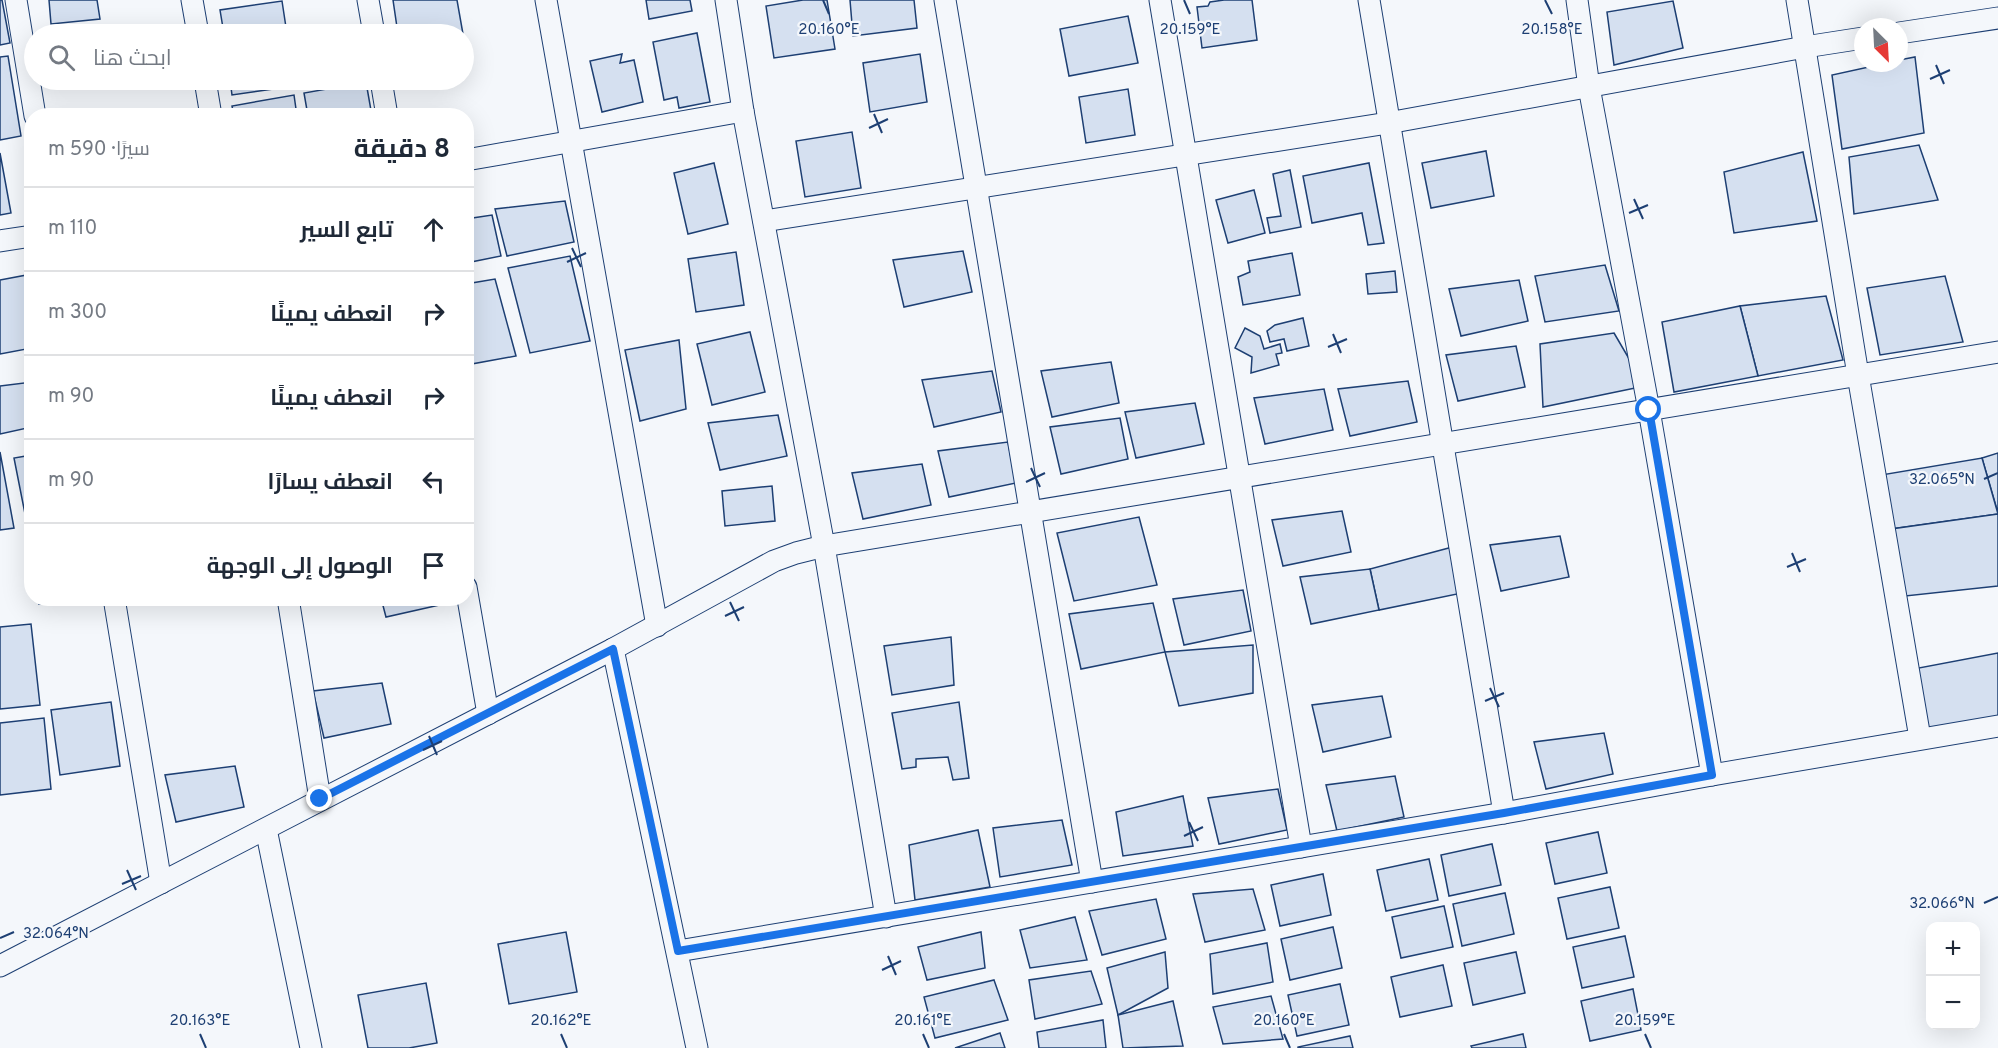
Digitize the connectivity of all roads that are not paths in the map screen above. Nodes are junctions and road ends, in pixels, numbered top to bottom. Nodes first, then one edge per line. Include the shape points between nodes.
1 (16, 0) edge
2 (192, 0) edge
3 (368, 0) edge
4 (546, 0) edge
5 (726, 0) edge
6 (945, 0) edge
7 (1160, 0) edge
8 (1369, 0) edge
9 (1577, 0) edge
10 (1797, 0) edge
11 (1998, 18) edge
12 (196, 24) edge
13 (372, 24) edge
14 (1908, 32) edge
15 (1854, 39) edge
16 (1805, 47) junction
17 (24, 49) edge
18 (1589, 87) junction
19 (31, 90) edge
20 (207, 90) edge
21 (383, 90) edge
22 (34, 108) edge
23 (210, 108) edge
24 (386, 108) edge
25 (743, 111) junction
26 (1389, 123) junction
27 (570, 142) junction
28 (1186, 154) junction
29 (474, 159) edge
30 (977, 188) junction
31 (764, 221) junction
32 (24, 237) edge
33 (0, 241) edge
34 (1998, 352) edge
35 (1858, 375) junction
36 (1649, 410) junction
37 (1443, 444) junction
38 (1239, 477) junction
39 (1031, 512) junction
40 (824, 546) junction
41 (115, 606) edge
42 (289, 606) edge
43 (469, 606) edge
44 (657, 626) junction
45 (613, 649) junction
46 (488, 714) junction
47 (1998, 726) edge
48 (1920, 738) junction
49 (1712, 775) junction
50 (320, 799) junction
51 (1504, 813) junction
52 (266, 829) junction
53 (1301, 847) junction
54 (1092, 882) junction
55 (161, 883) junction
56 (886, 916) junction
57 (678, 951) junction
58 (0, 966) edge
59 (311, 1048) edge
60 (697, 1048) edge

1 - 17 street
2 - 12 street
3 - 13 street
4 - 27 street
5 - 25 street
6 - 30 street
7 - 28 street
8 - 26 street
9 - 18 street
10 - 16 street
11 - 14 street
15 - 16 street
16 - 18 street
16 - 35 street
18 - 26 street
18 - 36 street
19 - 22 street
20 - 23 street
21 - 24 street
25 - 27 street
25 - 31 street
26 - 28 street
26 - 37 street
27 - 29 street
27 - 44 street
28 - 30 street
28 - 38 street
30 - 31 street
30 - 39 street
31 - 40 street
32 - 33 street
34 - 35 street
35 - 36 street
35 - 48 street
36 - 37 street
36 - 49 street
37 - 38 street
37 - 51 street
38 - 39 street
38 - 53 street
39 - 40 street
39 - 54 street
40 - 44 street via 774,561
40 - 56 street
41 - 55 street
42 - 50 street
43 - 46 street
44 - 45 street
45 - 46 street
45 - 57 street
46 - 50 street
47 - 48 street
48 - 49 street
49 - 51 street
50 - 52 street
51 - 53 street
52 - 55 street
52 - 59 street
53 - 54 street
54 - 56 street
55 - 58 street
56 - 57 street
57 - 60 street

